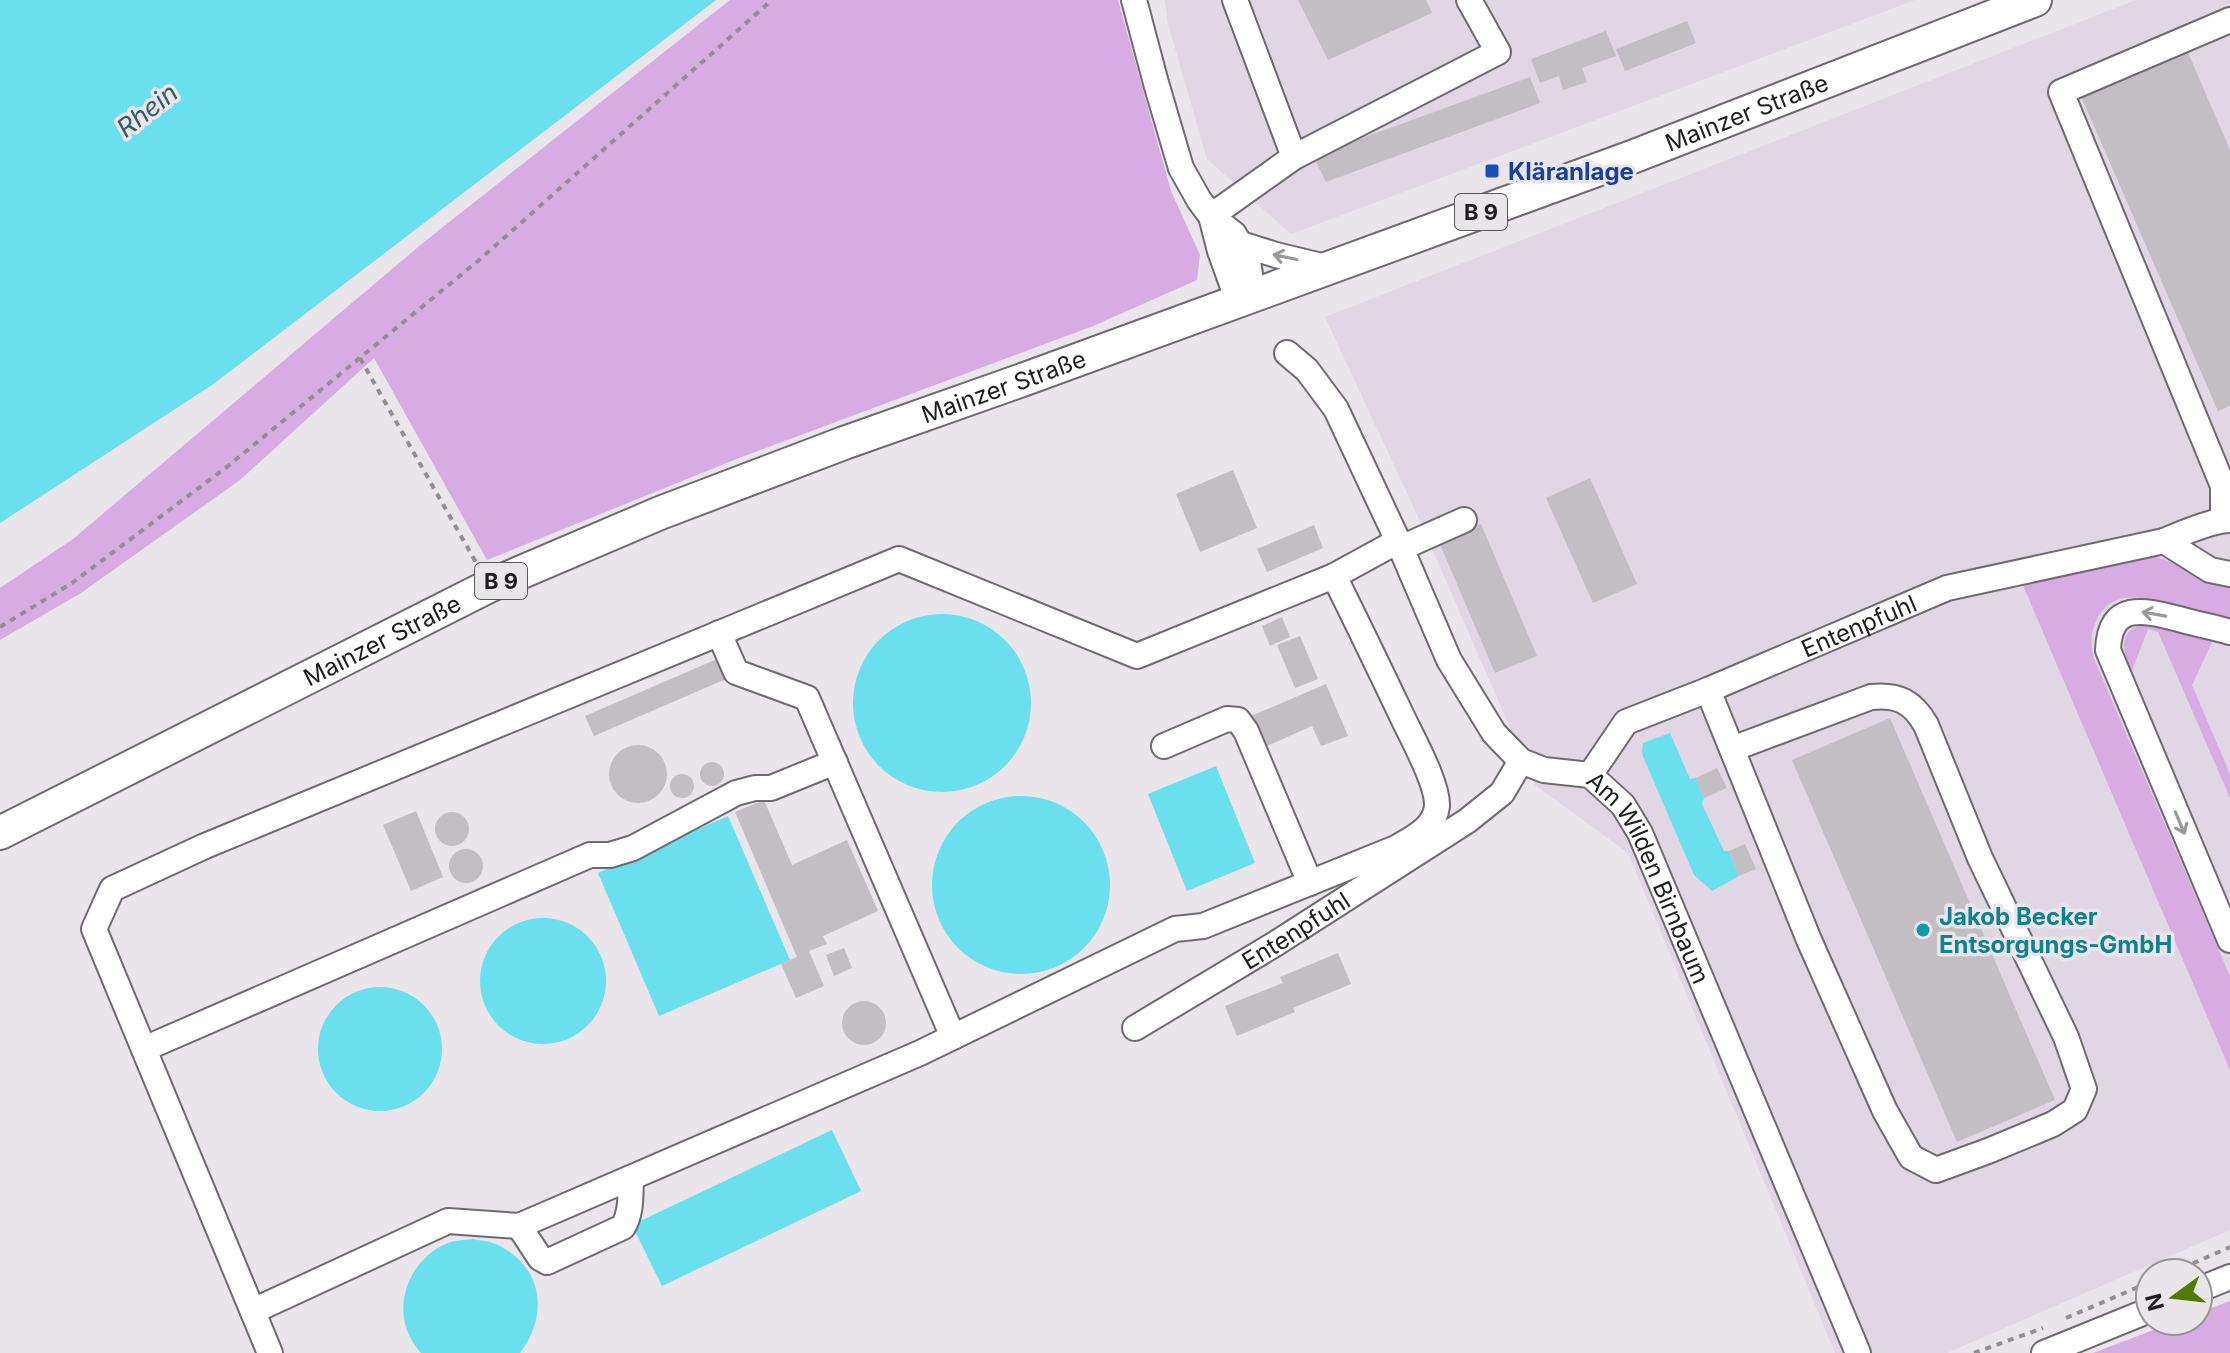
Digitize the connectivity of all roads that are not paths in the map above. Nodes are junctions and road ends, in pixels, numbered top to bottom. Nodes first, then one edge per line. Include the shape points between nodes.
1 (1134, 0) edge
2 (1235, 0) edge
3 (1469, 0) edge
4 (2035, 0) edge
5 (2230, 20) edge
6 (1294, 157) junction
7 (1211, 216) junction
8 (1241, 244) junction
9 (1330, 268) junction
10 (1242, 299) junction
11 (1287, 353) dead end
12 (1464, 520) dead end
13 (2226, 520) edge
14 (2164, 541) junction
15 (1400, 545) junction
16 (2230, 574) edge
17 (1334, 576) junction
18 (2230, 632) edge
19 (719, 633) junction
20 (1708, 690) junction
21 (1164, 746) dead end
22 (1732, 749) junction
23 (1521, 761) junction
24 (835, 762) junction
25 (1590, 775) junction
26 (1488, 804) junction
27 (1437, 805) junction
28 (0, 833) edge
29 (1310, 883) junction
30 (2230, 940) edge
31 (1135, 1028) dead end
32 (953, 1037) junction
33 (144, 1049) junction
34 (631, 1178) junction
35 (519, 1226) junction
36 (253, 1311) junction
37 (2134, 1316) edge
38 (270, 1353) edge
39 (1858, 1353) edge
40 (2044, 1353) edge

1 - 7 street via 1184,175
2 - 6 street
3 - 6 street via 1498,52
4 - 9 main road, Mainzer Straße / B 9
5 - 13 street via 2061,92 2223,486
6 - 7 street
7 - 8 street
7 - 10 street
9 -> 8 street
8 - 10 street via 1249,265
9 - 10 main road, Mainzer Straße / B 9
10 - 28 main road, Mainzer Straße / B 9 via 732,485 489,586
11 - 15 street via 1336,409
12 - 15 street
13 - 14 street, Entenpfuhl
14 - 16 street via 2210,570
14 - 20 street, Entenpfuhl via 1947,588
15 - 17 street
15 - 23 street via 1449,660 1494,733
17 - 19 street via 1137,656 899,559
17 - 27 street via 1416,746
18 -> 30 street via 2135,612 2119,617 2108,637 2108,650
19 - 24 street via 736,672 807,698
19 - 33 street via 112,889 94,929
20 - 22 street
20 - 25 street, Entenpfuhl via 1626,722
21 - 29 street via 1227,719 1238,720
22 - 22 street via 1809,940 1911,1157 1936,1170 2053,1124 2075,1110 2084,1089 2066,1037 1980,858 1918,709 1888,695 1871,697
23 - 25 street, Am Wilden Birnbaum via 1544,770
23 - 26 street, Entenpfuhl via 1502,793
24 - 32 street
24 - 33 street via 771,788 736,793 633,848 590,855
25 - 39 street, Am Wilden Birnbaum via 1623,805 1640,833
26 - 27 street
26 - 31 street, Entenpfuhl via 1275,944
27 - 29 street via 1429,826 1396,848
29 - 32 street via 1203,926 1175,929
32 - 34 street
33 - 36 street
34 - 35 street
34 - 35 street via 629,1218 623,1227 547,1262
35 - 36 street via 448,1221
36 - 38 street
37 - 40 street

